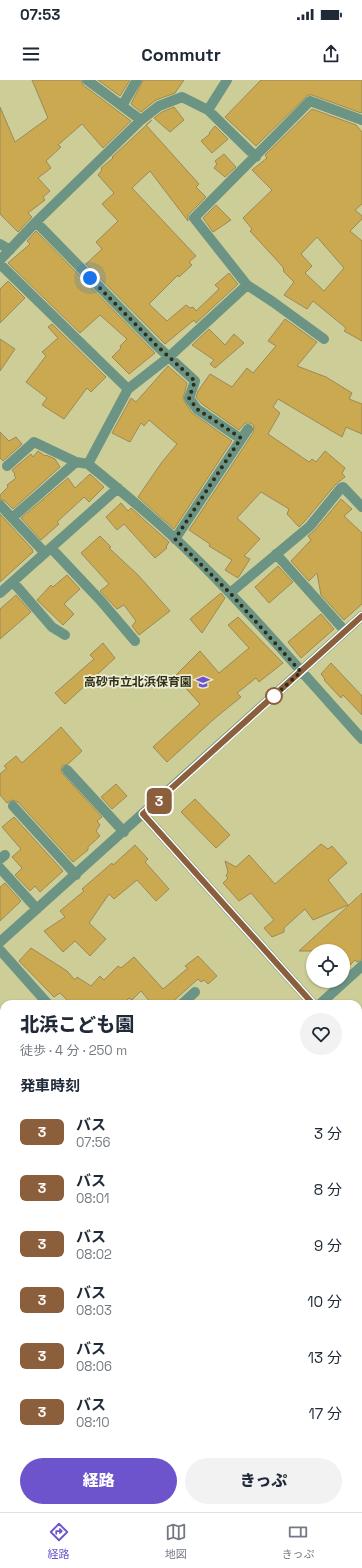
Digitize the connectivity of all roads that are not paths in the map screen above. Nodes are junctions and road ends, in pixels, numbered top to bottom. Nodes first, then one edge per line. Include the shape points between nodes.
1 (87, 80) edge
2 (138, 80) edge
3 (227, 80) edge
4 (122, 106) junction
5 (208, 110) junction
6 (141, 120) junction
7 (362, 120) edge
8 (256, 156) junction
9 (36, 222) junction
10 (0, 244) edge
11 (10, 250) junction
12 (0, 260) edge
13 (0, 264) edge
14 (247, 285) junction
15 (324, 339) dead end
16 (169, 357) junction
17 (128, 389) junction
18 (248, 429) dead end
19 (241, 438) junction
20 (76, 462) junction
21 (88, 464) junction
22 (7, 466) dead end
23 (118, 488) junction
24 (0, 505) edge
25 (362, 507) edge
26 (12, 518) junction
27 (175, 539) junction
28 (48, 550) junction
29 (276, 554) junction
30 (13, 582) junction
31 (0, 593) edge
32 (230, 593) junction
33 (362, 616) edge
34 (345, 631) junction
35 (65, 635) dead end
36 (135, 641) dead end
37 (301, 672) junction
38 (362, 739) edge
39 (67, 770) dead end
40 (13, 806) dead end
41 (143, 814) junction
42 (124, 832) junction
43 (0, 868) edge
44 (76, 875) junction
45 (37, 909) junction
46 (0, 942) edge
47 (0, 950) edge
48 (362, 966) edge
49 (44, 1000) edge
50 (308, 1000) edge
51 (324, 1000) edge

1 - 4 street
2 - 4 street
3 - 5 street
4 - 6 street
5 - 6 street via 182,97 159,106
5 - 8 street
6 - 9 street
7 - 8 street via 310,101
8 - 14 street via 194,218
9 - 11 street
9 - 16 street
10 - 11 street
11 - 12 street
13 - 17 street
14 - 15 street
14 - 16 street
16 - 17 street
16 - 19 street via 195,381 189,398 197,409
17 - 21 street
18 - 19 street
19 - 27 street
20 - 21 street
20 - 22 street via 34,442
20 - 26 street
21 - 23 street
23 - 27 street
23 - 28 street
24 - 26 street
25 - 29 street via 343,487 310,526
26 - 28 street
27 - 32 street
28 - 30 street
28 - 36 street via 101,601
29 - 32 street
29 - 34 street
30 - 31 street
30 - 35 street via 52,627
32 - 37 street
33 - 34 street
34 - 37 street
37 - 38 street
37 - 41 street
39 - 42 street
40 - 44 street
41 - 42 street
41 - 50 street
42 - 44 street
43 - 45 street
44 - 45 street
45 - 46 street
47 - 49 street
48 - 51 street

